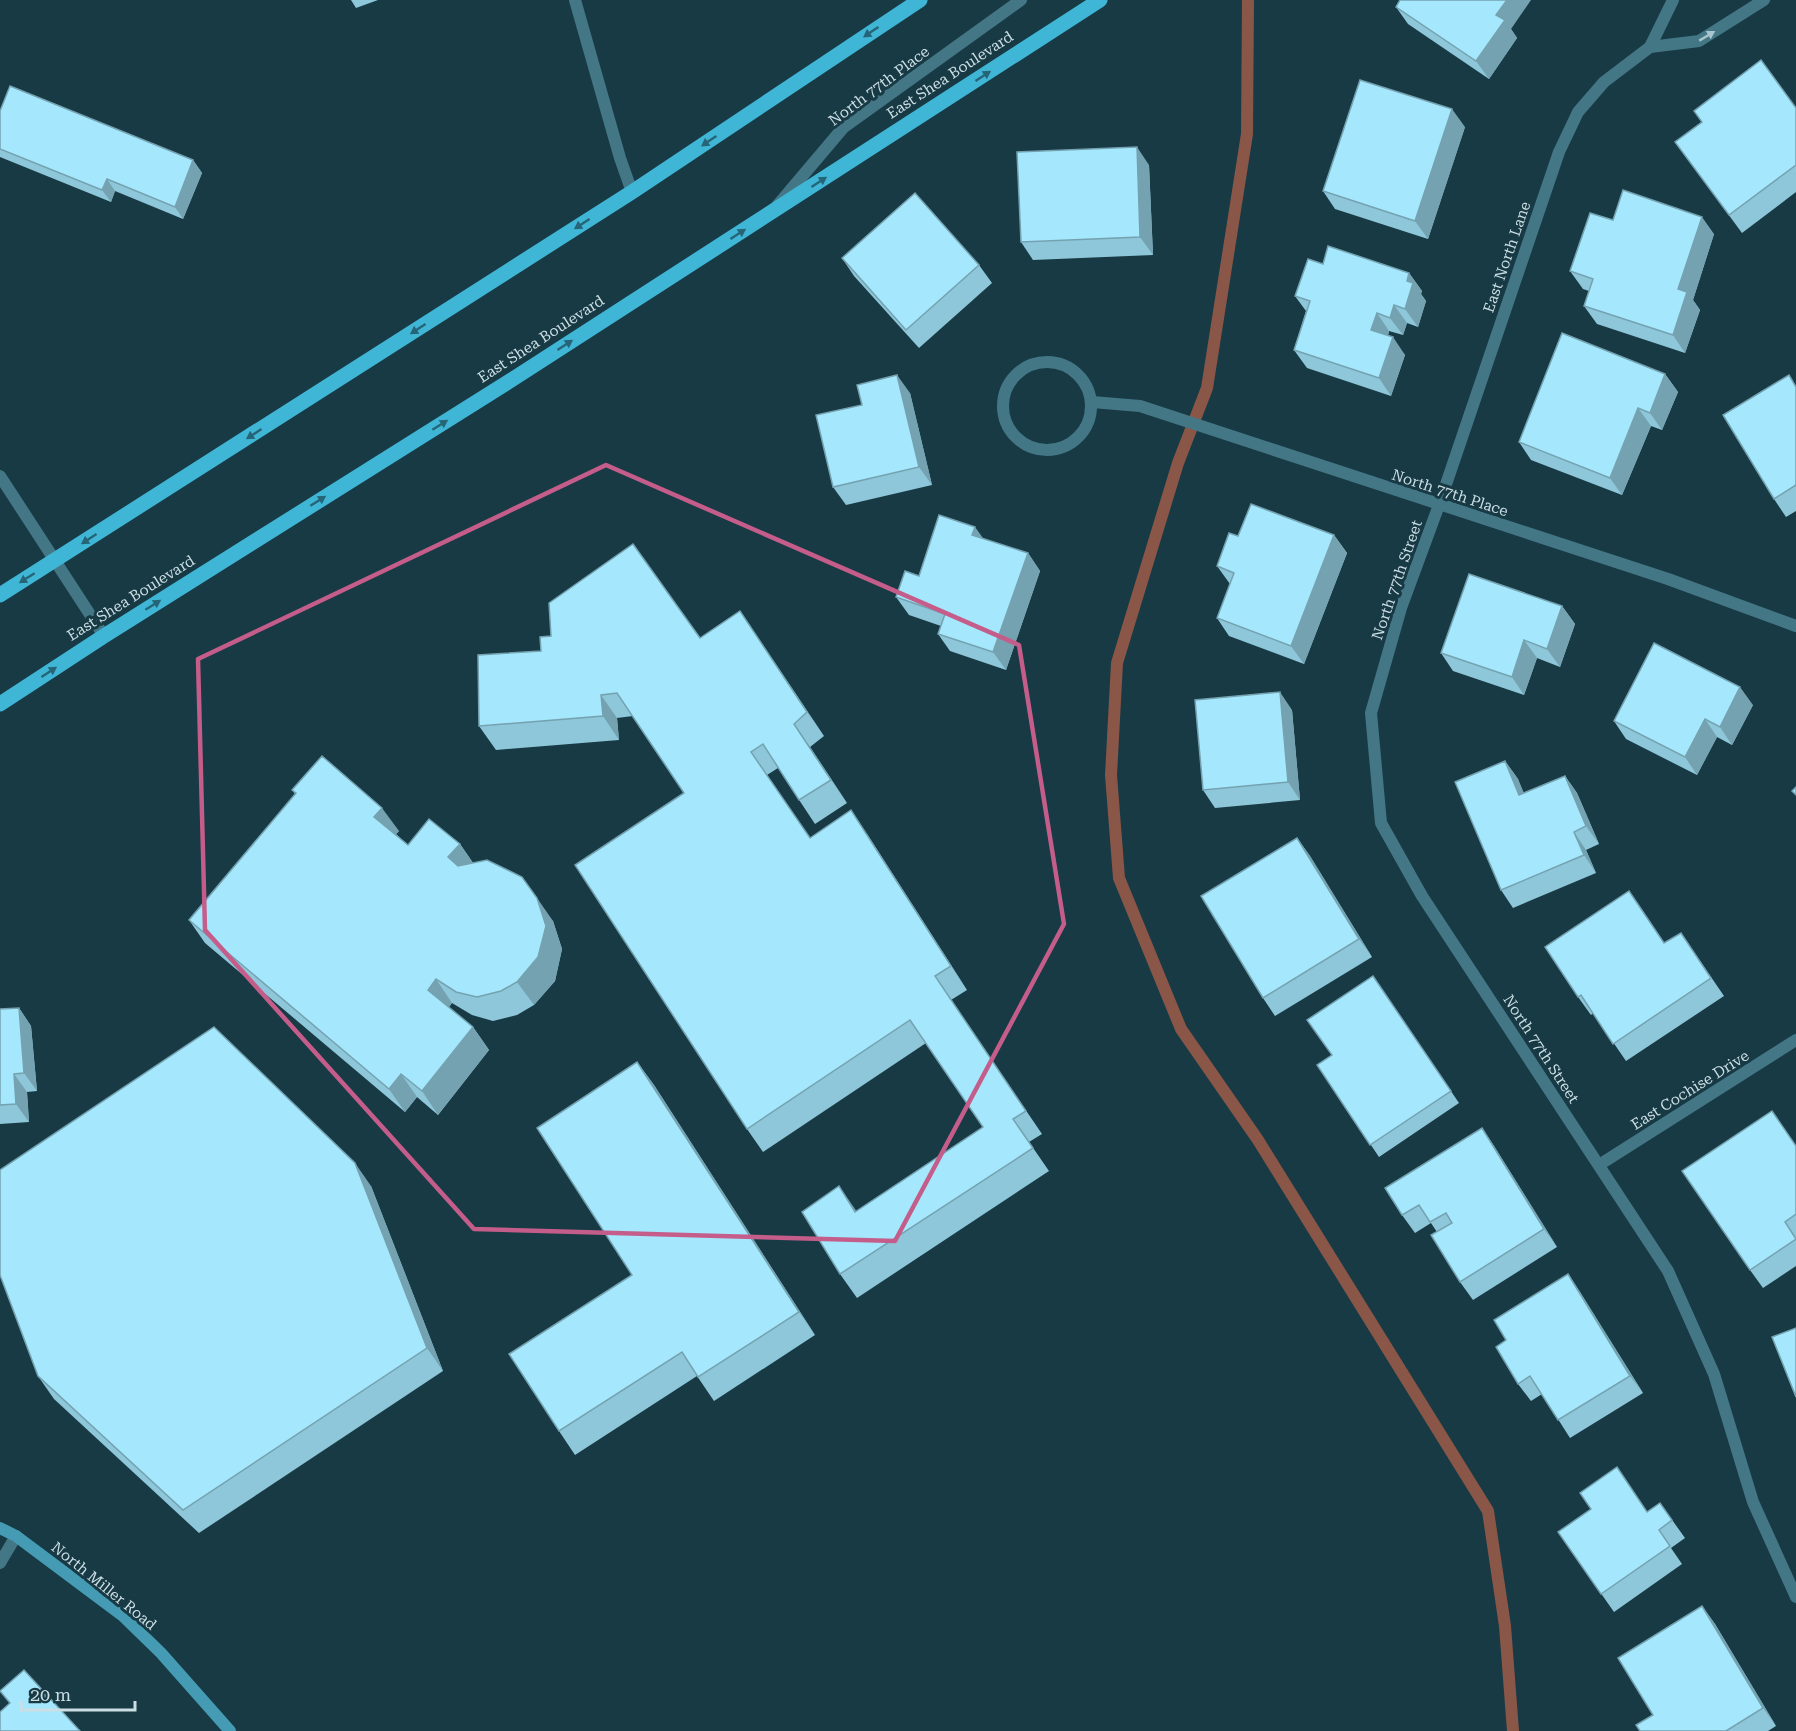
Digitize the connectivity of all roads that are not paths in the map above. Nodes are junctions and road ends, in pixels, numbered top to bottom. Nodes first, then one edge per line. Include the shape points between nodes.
1 (575, 0) edge
2 (920, 0) edge
3 (1021, 0) edge
4 (1100, 0) edge
5 (1673, 0) edge
6 (1764, 0) edge
7 (1650, 47) junction
8 (632, 192) junction
9 (770, 213) junction
10 (1092, 402) junction
11 (0, 476) edge
12 (1439, 505) junction
13 (55, 561) junction
14 (0, 595) edge
15 (1796, 626) edge
16 (104, 636) junction
17 (0, 704) edge
18 (1796, 1040) edge
19 (1599, 1165) junction
20 (0, 1528) edge
21 (16, 1536) junction
22 (0, 1563) edge
23 (1796, 1597) edge
24 (230, 1731) edge

1 - 8 street
2 -> 8 main road
3 - 9 street, North 77th Place via 843,128
9 -> 4 main road, East Shea Boulevard
5 - 7 street, East North Lane
7 -> 6 street via 1699,41
7 - 12 street, East North Lane via 1604,82 1578,112 1559,152
8 -> 13 main road
16 -> 9 main road, East Shea Boulevard
10 - 10 street via 1078,373 1065,365 1041,362 1028,366 1012,379 1003,407 1006,422 1020,441 1031,447 1057,450 1083,433
10 - 12 street, North 77th Place via 1140,406
11 - 13 street
12 - 15 street, North 77th Place via 1668,579
12 - 19 street, North 77th Street via 1401,608 1371,713 1381,823 1422,896
13 -> 14 main road
13 - 16 street
17 -> 16 main road, East Shea Boulevard
18 - 19 street, East Cochise Drive
19 - 23 street, North 77th Street via 1668,1271 1714,1374 1752,1502
20 - 21 street, North Miller Road
21 - 22 street
21 - 24 street, North Miller Road via 123,1616

